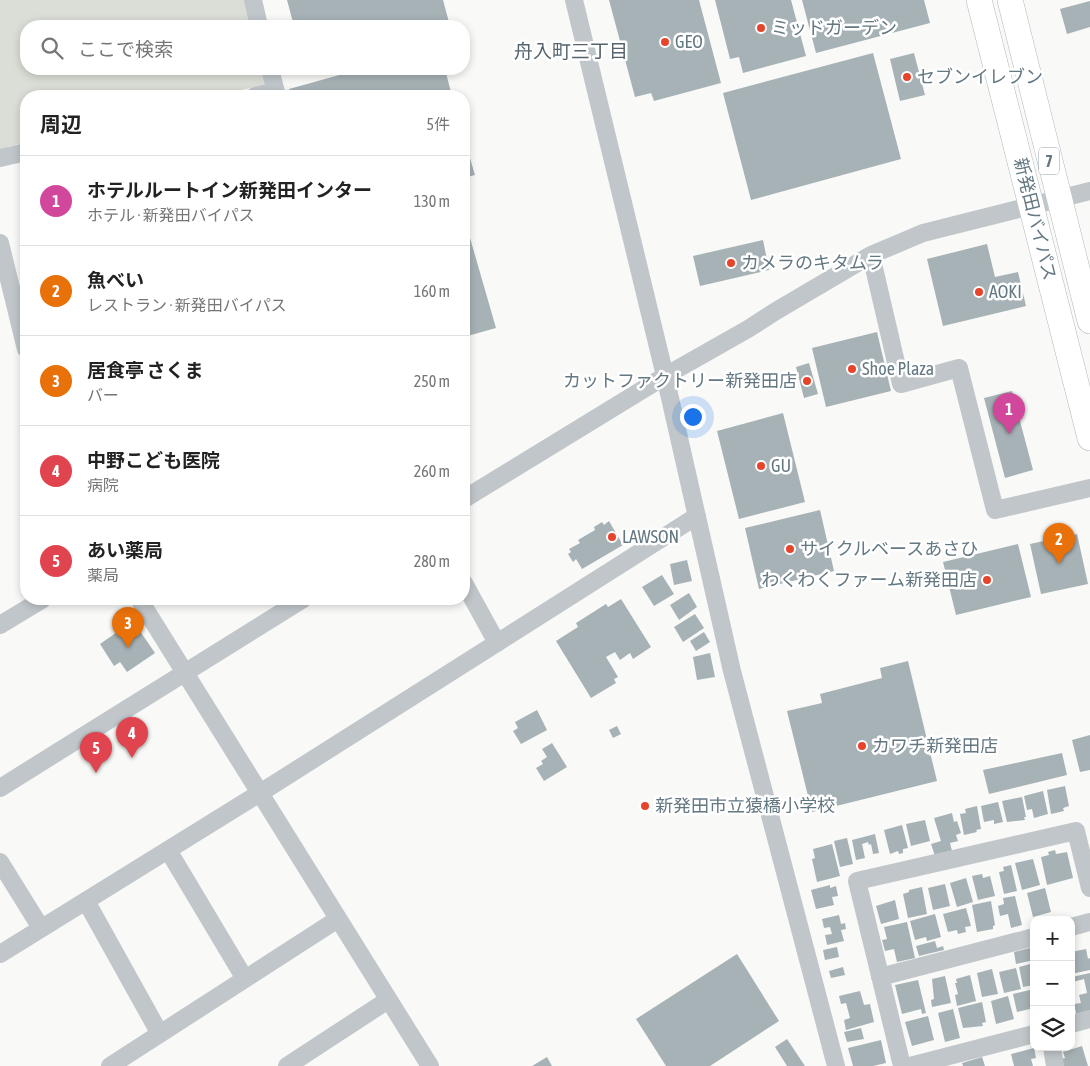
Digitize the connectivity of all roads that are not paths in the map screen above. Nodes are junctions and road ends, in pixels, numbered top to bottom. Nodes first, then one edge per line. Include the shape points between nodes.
1 (253, 0) edge
2 (574, 0) edge
3 (980, 0) edge
4 (1010, 0) edge
5 (258, 20) edge
6 (271, 75) edge
7 (275, 90) edge
8 (20, 153) edge
9 (0, 158) edge
10 (1090, 191) edge
11 (1059, 199) junction
12 (1032, 206) junction
13 (0, 243) edge
14 (871, 255) junction
15 (1090, 322) edge
16 (20, 325) edge
17 (665, 376) junction
18 (1090, 438) edge
19 (1090, 488) edge
20 (470, 496) edge
21 (697, 516) junction
22 (470, 594) edge
23 (29, 605) edge
24 (143, 605) edge
25 (293, 605) edge
26 (2, 617) edge
27 (497, 643) junction
28 (184, 672) junction
29 (0, 788) edge
30 (260, 793) junction
31 (168, 850) junction
32 (0, 862) edge
33 (1090, 888) edge
34 (86, 901) junction
35 (338, 919) junction
36 (1090, 922) edge
37 (1075, 926) edge
38 (41, 928) junction
39 (1030, 938) edge
40 (0, 954) edge
41 (880, 977) junction
42 (245, 979) junction
43 (388, 1000) junction
44 (1090, 1019) edge
45 (1075, 1023) edge
46 (160, 1034) junction
47 (1030, 1035) edge
48 (1053, 1051) edge
49 (110, 1066) edge
50 (287, 1066) edge
51 (430, 1066) edge
52 (836, 1066) edge
53 (902, 1066) edge
54 (910, 1066) edge
55 (1055, 1066) edge

1 - 5 street
2 - 17 street
3 - 12 highway, 新発田バイパス / 7
4 - 11 highway, 新発田バイパス / 7
6 - 7 street
8 - 9 street
10 - 11 street
11 - 12 street
11 - 15 highway, 新発田バイパス / 7
12 - 14 street via 923,233
12 - 18 highway, 新発田バイパス / 7
13 - 16 street
14 - 17 street
14 - 19 street via 901,384 959,368 995,510
17 - 20 street
17 - 21 street
21 - 27 street
21 - 52 street via 732,671
22 - 27 street
23 - 26 street
24 - 28 street
25 - 28 street
27 - 30 street
28 - 29 street
28 - 30 street
30 - 31 street
30 - 35 street
31 - 34 street
31 - 42 street
32 - 38 street
33 - 41 street via 1076,831 857,881
34 - 38 street
34 - 46 street
35 - 42 street
35 - 43 street
36 - 37 street
38 - 40 street
39 - 41 street
41 - 53 street
42 - 46 street
43 - 50 street
43 - 51 street
44 - 45 street
46 - 49 street
47 - 54 street
48 - 55 street

